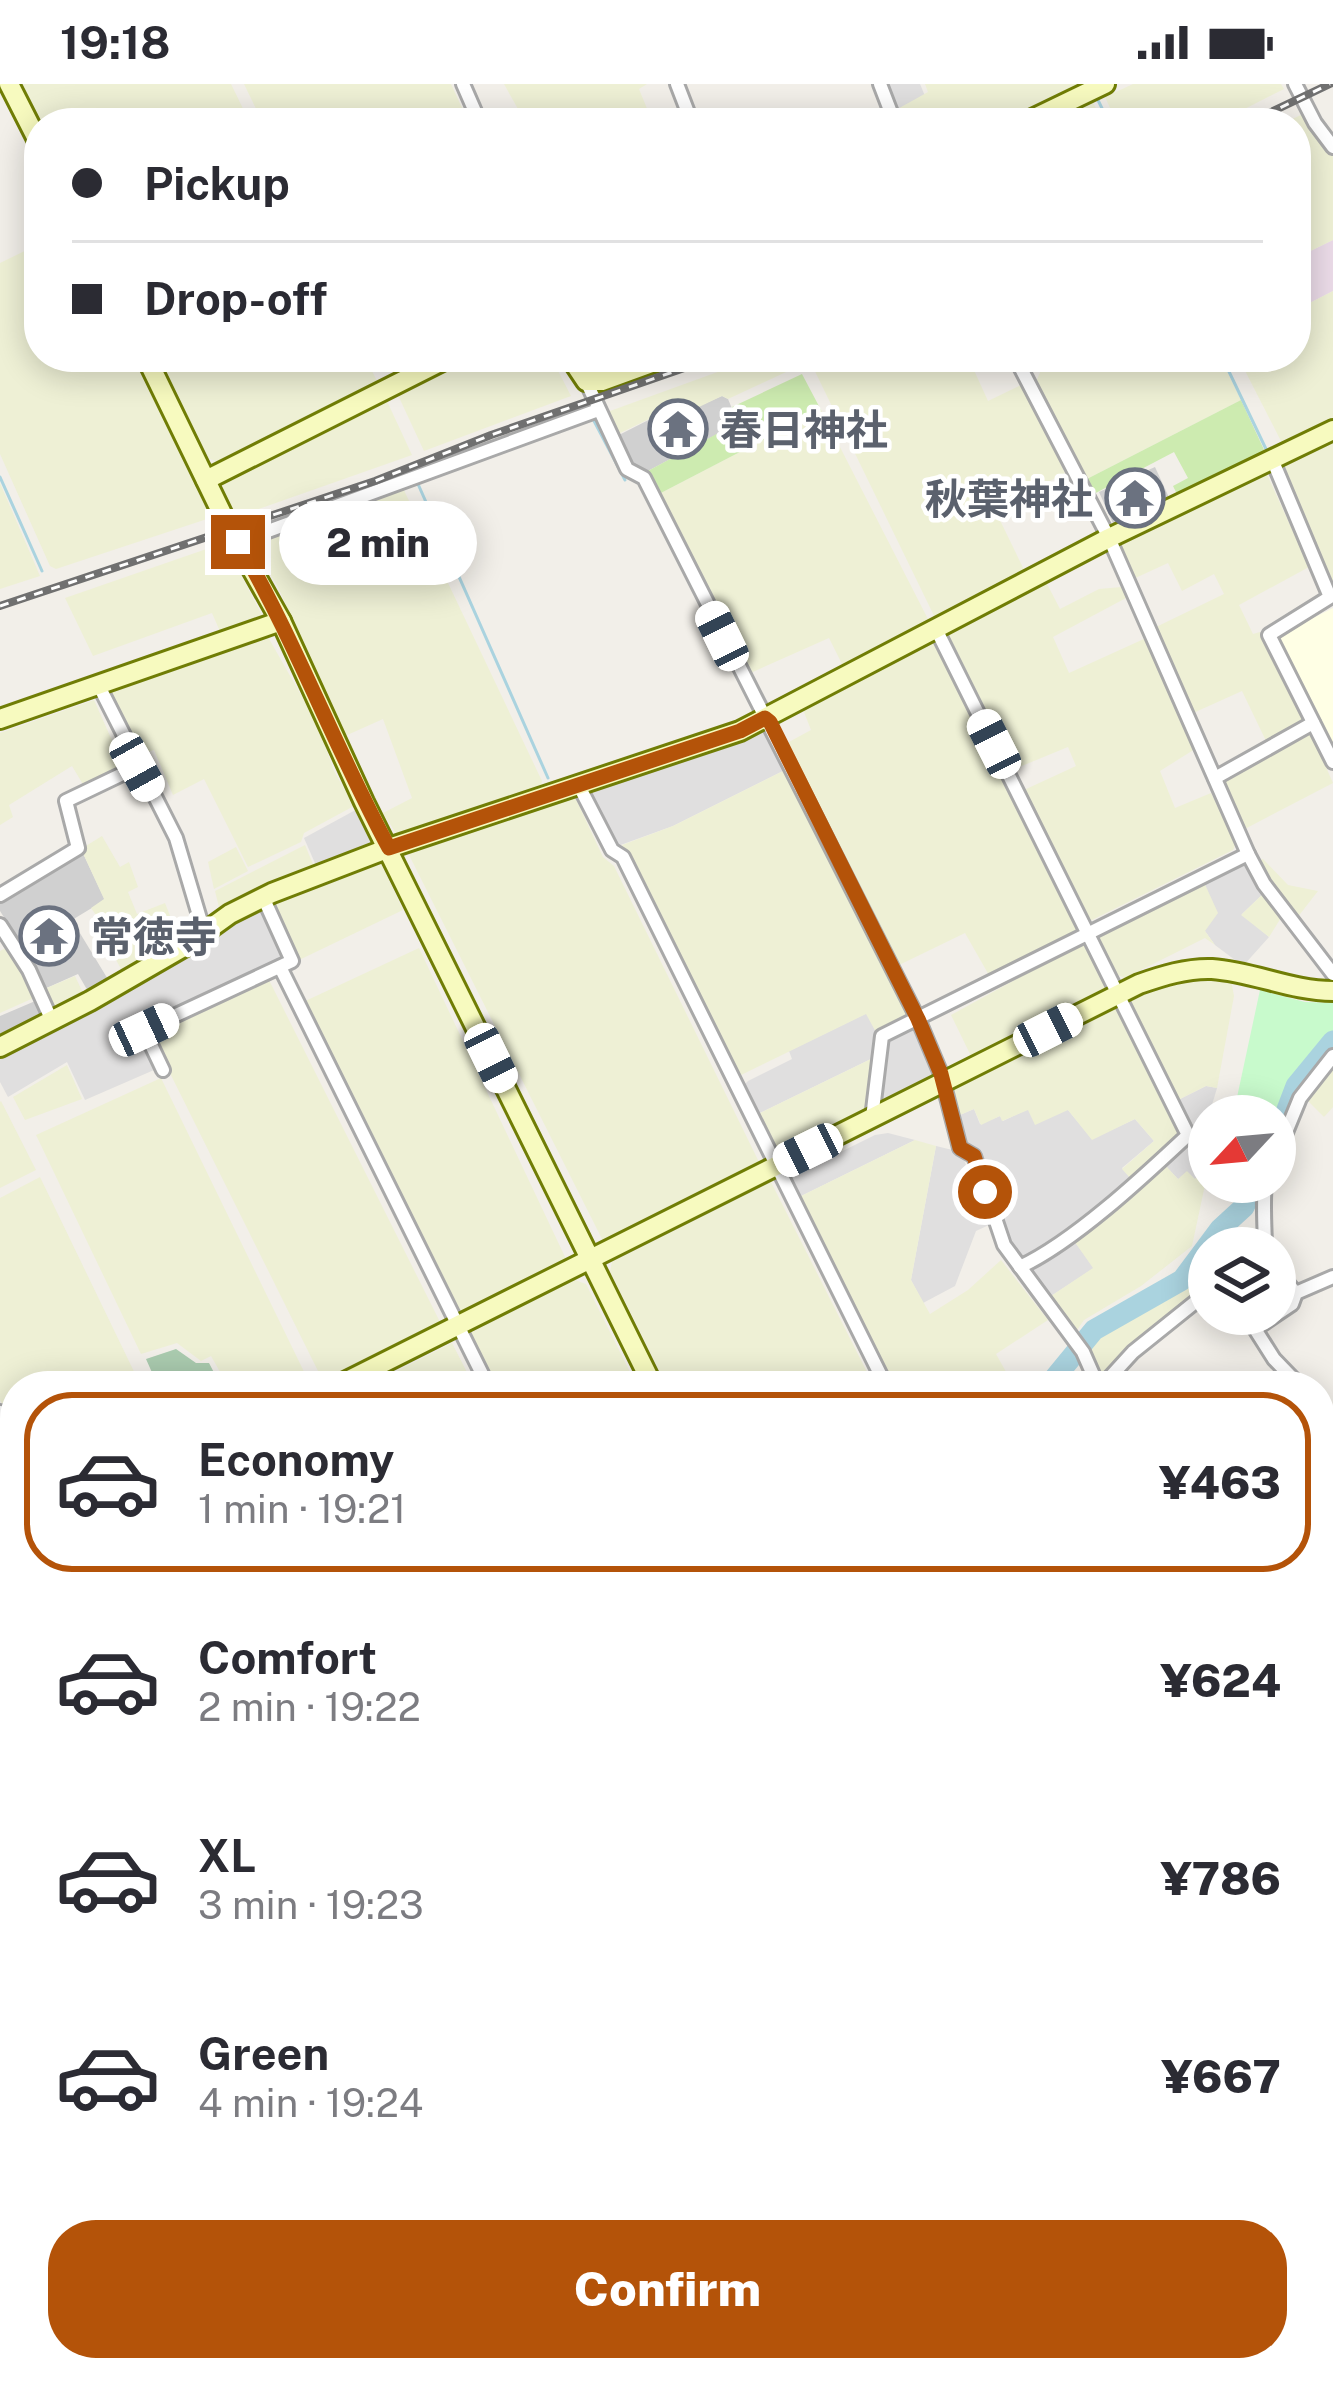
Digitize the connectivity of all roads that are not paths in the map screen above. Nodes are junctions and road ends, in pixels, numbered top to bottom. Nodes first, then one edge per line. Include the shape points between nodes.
1 (9, 84) edge
2 (1105, 84) edge
3 (1055, 108) edge
4 (24, 114) edge
5 (1311, 114) edge
6 (1333, 146) edge
7 (153, 372) edge
8 (420, 372) edge
9 (580, 372) edge
10 (628, 372) edge
11 (1023, 372) edge
12 (586, 381) junction
13 (598, 410) junction
14 (1333, 430) edge
15 (1272, 459) junction
16 (206, 480) junction
17 (1109, 538) junction
18 (238, 542) junction
19 (281, 621) junction
20 (937, 631) junction
21 (99, 686) junction
22 (765, 718) junction
23 (0, 719) edge
24 (1312, 723) junction
25 (1333, 762) edge
26 (137, 767) junction
27 (1215, 778) junction
28 (579, 786) junction
29 (389, 848) junction
30 (1248, 854) junction
31 (0, 895) edge
32 (263, 897) junction
33 (0, 925) edge
34 (204, 932) junction
35 (1089, 932) junction
36 (280, 967) junction
37 (1333, 974) edge
38 (1333, 991) edge
39 (1118, 995) junction
40 (918, 1019) junction
41 (52, 1021) junction
42 (0, 1047) edge
43 (1333, 1056) edge
44 (163, 1070) dead end
45 (943, 1082) junction
46 (1296, 1108) edge
47 (872, 1118) junction
48 (776, 1166) junction
49 (591, 1260) junction
50 (1021, 1268) junction
51 (1333, 1277) edge
52 (1296, 1293) edge
53 (1188, 1308) edge
54 (458, 1326) junction
55 (1259, 1335) edge
56 (367, 1371) edge
57 (480, 1371) edge
58 (646, 1371) edge
59 (878, 1371) edge
60 (1092, 1371) edge
61 (1115, 1371) edge
62 (1286, 1371) edge

1 - 4 street
2 - 3 street
5 - 6 street
7 - 16 street
8 - 16 street
9 - 12 street
10 - 12 street
11 - 17 street
12 - 13 street
13 - 18 street
13 - 22 street via 627,469 644,478
14 - 15 street
15 - 17 street
15 - 24 street via 1330,597 1269,635
16 - 18 street
17 - 20 street
17 - 27 street
18 - 19 street
19 - 21 street
19 - 29 street
20 - 22 street
20 - 35 street
21 - 23 street
21 - 26 street
22 - 28 street
22 - 40 street
24 - 25 street
24 - 27 street
26 - 31 street via 67,801 78,848
26 - 34 street via 176,838
27 - 30 street
28 - 29 street
28 - 48 street via 623,857
29 - 32 street
29 - 49 street
30 - 35 street
30 - 37 street
32 - 34 street
32 - 36 street via 292,961
33 - 41 street
34 - 41 street
35 - 39 street
35 - 40 street
36 - 44 street via 144,1030
36 - 54 street
38 - 39 street via 1211,969 1162,976
39 - 45 street
39 - 50 street via 1189,1135
40 - 45 street
40 - 47 street via 882,1036
41 - 42 street
43 - 46 street
45 - 47 street
45 - 50 street via 960,1148 974,1156 1004,1245
47 - 48 street
48 - 49 street
48 - 59 street
49 - 54 street
49 - 58 street
50 - 60 street
51 - 52 street
53 - 61 street
54 - 56 street
54 - 57 street
55 - 62 street

